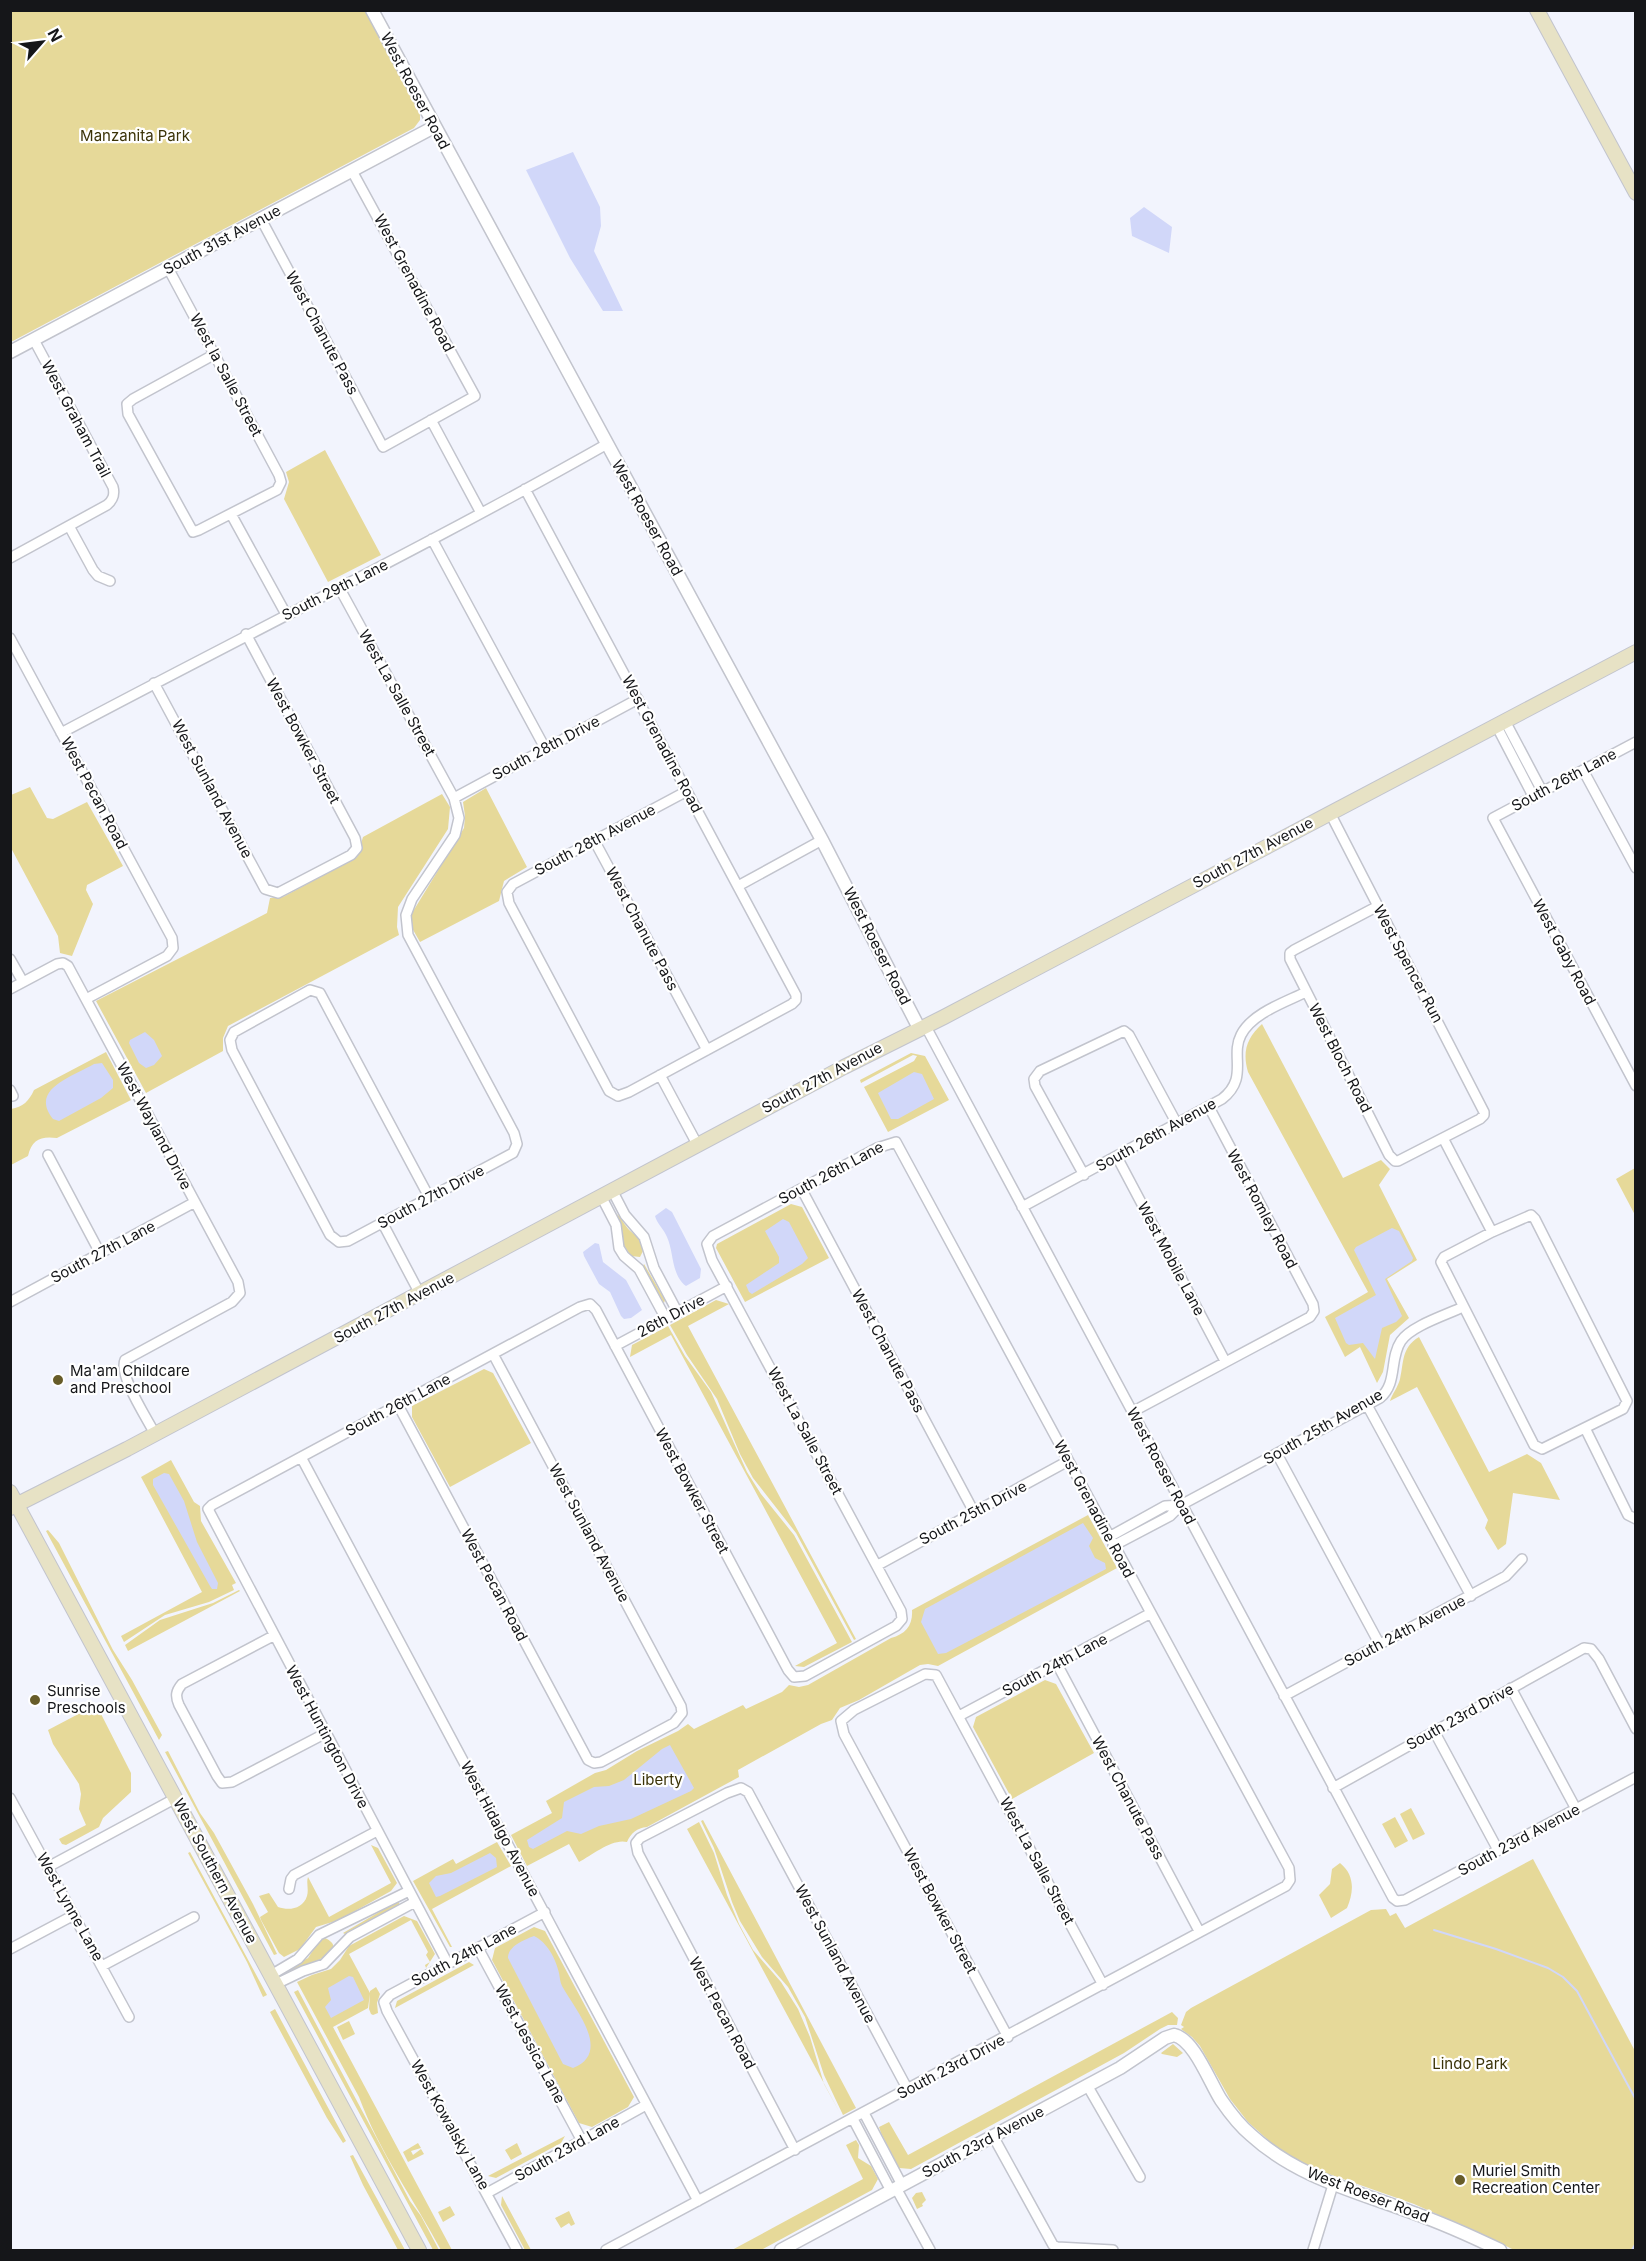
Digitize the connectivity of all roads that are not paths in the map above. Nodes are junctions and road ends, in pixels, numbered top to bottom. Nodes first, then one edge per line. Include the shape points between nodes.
1 (372, 10) edge
2 (1537, 10) edge
3 (434, 127) junction
4 (352, 171) junction
5 (1635, 193) edge
6 (261, 219) junction
7 (168, 268) junction
8 (34, 340) junction
9 (10, 352) edge
10 (215, 354) junction
11 (431, 420) junction
12 (607, 444) junction
13 (525, 489) junction
14 (481, 513) junction
15 (231, 514) junction
16 (69, 526) junction
17 (432, 539) junction
18 (10, 558) edge
19 (110, 581) dead end
20 (340, 589) junction
21 (287, 616) junction
22 (246, 634) junction
23 (10, 638) edge
24 (1635, 652) edge
25 (154, 683) junction
26 (638, 699) junction
27 (1500, 723) junction
28 (62, 733) junction
29 (1635, 742) edge
30 (545, 748) junction
31 (1583, 770) junction
32 (687, 790) junction
33 (1542, 791) junction
34 (1533, 796) junction
35 (454, 798) junction
36 (1330, 813) junction
37 (1493, 818) joint
38 (594, 840) junction
39 (822, 840) junction
40 (1635, 868) edge
41 (738, 886) junction
42 (272, 892) joint
43 (1378, 906) junction
44 (10, 959) edge
45 (23, 982) junction
46 (10, 989) edge
47 (1306, 992) junction
48 (86, 999) junction
49 (922, 1026) junction
50 (707, 1050) junction
51 (660, 1075) junction
52 (1635, 1086) edge
53 (1209, 1107) junction
54 (1177, 1124) junction
55 (1443, 1138) junction
56 (896, 1142) joint
57 (697, 1144) junction
58 (48, 1155) dead end
59 (1117, 1157) junction
60 (1084, 1175) junction
61 (802, 1190) junction
62 (607, 1193) junction
63 (429, 1197) junction
64 (195, 1202) junction
65 (1022, 1207) junction
66 (382, 1222) junction
67 (1492, 1232) junction
68 (706, 1244) joint
69 (100, 1253) junction
70 (727, 1286) junction
71 (420, 1294) junction
72 (10, 1302) edge
73 (590, 1304) joint
74 (1463, 1306) junction
75 (678, 1313) junction
76 (666, 1319) junction
77 (615, 1346) junction
78 (493, 1354) junction
79 (1226, 1361) junction
80 (398, 1405) junction
81 (1367, 1405) junction
82 (1132, 1412) junction
83 (1585, 1428) junction
84 (155, 1434) junction
85 (1277, 1454) junction
86 (301, 1457) junction
87 (1068, 1461) junction
88 (13, 1502) edge
89 (1181, 1504) junction
90 (208, 1509) joint
91 (974, 1512) junction
92 (1634, 1519) edge
93 (1111, 1541) junction
94 (1522, 1559) dead end
95 (878, 1565) junction
96 (1471, 1596) junction
97 (1151, 1613) junction
98 (902, 1619) joint
99 (273, 1636) junction
100 (1380, 1645) junction
101 (1057, 1665) junction
102 (1511, 1688) junction
103 (1284, 1696) junction
104 (959, 1716) junction
105 (841, 1721) joint
106 (1635, 1729) edge
107 (1434, 1731) junction
108 (326, 1733) junction
109 (594, 1763) joint
110 (1635, 1777) edge
111 (1333, 1788) junction
112 (744, 1789) joint
113 (10, 1798) edge
114 (176, 1798) junction
115 (1576, 1809) junction
116 (377, 1831) junction
117 (1498, 1851) junction
118 (48, 1867) junction
119 (1291, 1877) joint
120 (289, 1889) dead end
121 (409, 1892) junction
122 (1402, 1901) joint
123 (414, 1902) junction
124 (545, 1912) junction
125 (74, 1915) junction
126 (194, 1917) dead end
127 (1199, 1931) junction
128 (478, 1948) junction
129 (10, 1949) edge
130 (448, 1964) junction
131 (102, 1966) junction
132 (273, 1980) junction
133 (1103, 1985) junction
134 (385, 2000) joint
135 (129, 2017) dead end
136 (1008, 2037) junction
137 (1183, 2038) joint
138 (1087, 2085) junction
139 (908, 2090) junction
140 (646, 2105) junction
141 (864, 2113) junction
142 (853, 2119) junction
143 (993, 2136) junction
144 (582, 2141) junction
145 (795, 2150) junction
146 (1140, 2177) dead end
147 (1333, 2185) junction
148 (896, 2188) junction
149 (487, 2193) junction
150 (698, 2201) junction
151 (802, 2245) edge
152 (419, 2250) edge
153 (517, 2250) edge
154 (606, 2250) edge
155 (781, 2250) edge
156 (930, 2250) edge
157 (1113, 2250) edge
158 (1314, 2250) edge
159 (1500, 2250) edge

1 - 3 street, West Roeser Road
2 - 5 main road
3 - 4 street, South 31st Avenue
3 - 12 street, West Roeser Road
4 - 6 street, South 31st Avenue
4 - 11 street, West Grenadine Road via 475,396
6 - 7 street, South 31st Avenue
6 - 11 street, West Chanute Pass via 383,447
7 - 8 street, South 31st Avenue
7 - 10 street, West la Salle Street
8 - 9 street, South 31st Avenue
8 - 16 street, West Graham Trail via 113,487 113,499 107,505
10 - 15 street, West la Salle Street via 281,482 277,489
10 - 15 street via 133,399 128,404 128,414 193,532
11 - 14 street
12 - 13 street, South 29th Lane
12 - 39 street, West Roeser Road
13 - 14 street, South 29th Lane
13 - 26 street, West Grenadine Road
14 - 17 street, South 29th Lane
15 - 21 street
16 - 18 street
16 - 19 street via 93,570
17 - 20 street, South 29th Lane
17 - 30 street
20 - 21 street, South 29th Lane
20 - 35 street, West La Salle Street
21 - 22 street, South 29th Lane
22 - 25 street, South 29th Lane
22 - 42 street, West Bowker Street via 356,838 357,848 351,855 278,893
23 - 28 street, West Pecan Road
24 - 27 main road, South 27th Avenue
25 - 28 street, South 29th Lane
25 - 42 street, West Sunland Avenue via 265,889
26 - 30 street, South 28th Drive
26 - 32 street, West Grenadine Road
27 - 33 street
27 - 34 street
27 - 36 main road, South 27th Avenue
28 - 48 street, West Pecan Road via 172,938 173,948 167,956
29 - 31 street, South 26th Lane
30 - 35 street, South 28th Drive
31 - 33 street, South 26th Lane
31 - 40 street
32 - 38 street, South 28th Avenue
32 - 41 street, West Grenadine Road
33 - 34 street, South 26th Lane
34 - 37 street, South 26th Lane
35 - 63 street, South 27th Drive via 459,818 455,835 412,899 406,915 408,935 517,1144 513,1153
36 - 43 street, West Spencer Run
36 - 49 main road, South 27th Avenue
37 - 52 street, West Gaby Road
38 - 50 street, West Chanute Pass
38 - 51 street, South 28th Avenue via 513,884 507,892 509,903 609,1091 618,1096
39 - 41 street
39 - 49 street, West Roeser Road
41 - 50 street, West Grenadine Road via 796,1000
43 - 47 street, West Bloch Road via 1290,953
43 - 55 street, West Spencer Run via 1484,1109 1484,1115
44 - 45 street
45 - 46 street
45 - 48 street, West Wayland Drive via 63,963
47 - 53 street, South 26th Avenue via 1261,1016 1242,1033 1235,1082 1226,1096
47 - 55 street, West Bloch Road via 1389,1155 1395,1161 1401,1160
48 - 64 street, West Wayland Drive
49 - 57 main road, South 27th Avenue
49 - 65 street, West Roeser Road
50 - 51 street
51 - 57 street
53 - 54 street, South 26th Avenue
53 - 79 street, West Romley Road via 1314,1311 1310,1317
54 - 59 street, South 26th Avenue
54 - 60 street via 1130,1035 1124,1031 1040,1071 1034,1078 1035,1086
55 - 67 street
56 - 61 street, South 26th Lane via 877,1148
56 - 87 street, West Grenadine Road
57 - 62 main road, South 27th Avenue
58 - 69 street
59 - 60 street, South 26th Avenue
59 - 79 street, West Mobile Lane
60 - 65 street, South 26th Avenue
61 - 68 street, South 26th Lane via 713,1236
61 - 91 street, West Chanute Pass
62 - 71 main road, South 27th Avenue
62 - 75 street via 644,1237 654,1268
62 - 76 street via 619,1248 639,1269
63 - 66 street, South 27th Drive
63 - 66 street, South 27th Drive via 320,993 310,990 234,1032 230,1040 232,1050 330,1235 339,1242 348,1241
64 - 69 street, South 27th Lane
64 - 84 street, West Wayland Drive via 238,1282 240,1293 232,1302 129,1357 123,1365
65 - 82 street, West Roeser Road
66 - 71 street
67 - 74 street via 1441,1260
67 - 83 street via 1531,1215 1535,1219 1627,1399 1623,1409
68 - 70 street, West La Salle Street
69 - 72 street, South 27th Lane
70 - 75 street, 26th Drive
70 - 95 street, West La Salle Street
71 - 84 main road, South 27th Avenue
73 - 77 street, West Bowker Street
73 - 78 street, South 26th Lane
74 - 81 street, South 25th Avenue via 1414,1330 1402,1341 1389,1387
74 - 83 street via 1534,1445 1545,1449
75 - 76 street, 26th Drive
76 - 77 street, 26th Drive
77 - 98 street, West Bowker Street via 794,1677 805,1676 893,1628
78 - 80 street, South 26th Lane
78 - 109 street, West Sunland Avenue via 682,1713 674,1723
79 - 82 street
80 - 86 street, South 26th Lane
80 - 109 street, West Pecan Road via 588,1760
81 - 85 street, South 25th Avenue
81 - 96 street
82 - 89 street, West Roeser Road
83 - 92 street via 1628,1515
84 - 88 main road, South 27th Avenue
85 - 89 street, South 25th Avenue
85 - 100 street
86 - 90 street, South 26th Lane
86 - 124 street, West Hidalgo Avenue
87 - 91 street, South 25th Drive
87 - 93 street, West Grenadine Road
88 - 114 main road, West Southern Avenue
89 - 93 street, South 25th Avenue via 1170,1516
89 - 103 street, West Roeser Road
90 - 99 street, West Huntington Drive
91 - 95 street, South 25th Drive
93 - 97 street, West Grenadine Road
94 - 96 street, South 24th Avenue via 1506,1576
95 - 98 street, West La Salle Street via 900,1607
96 - 100 street, South 24th Avenue
97 - 101 street, South 24th Lane
97 - 119 street, West Grenadine Road
99 - 108 street, West Huntington Drive
99 - 108 street via 182,1684 175,1696 222,1783 232,1782
100 - 103 street, South 24th Avenue
101 - 104 street, South 24th Lane
101 - 127 street, West Chanute Pass
102 - 106 street, South 23rd Drive via 1574,1652 1592,1649
102 - 107 street, South 23rd Drive
102 - 115 street
103 - 111 street, West Roeser Road
104 - 105 street, West La Salle Street via 936,1675 928,1673 854,1710
104 - 133 street, West La Salle Street
105 - 136 street, West Bowker Street via 844,1734
107 - 111 street, South 23rd Drive
107 - 117 street
108 - 116 street, West Huntington Drive
110 - 115 street, South 23rd Avenue
111 - 122 street, West Roeser Road via 1390,1893 1395,1900
112 - 139 street, West Sunland Avenue
112 - 145 street, West Pecan Road via 727,1793 636,1843 648,1874
113 - 118 street, West Lynne Lane
114 - 118 street
114 - 132 main road, West Southern Avenue
115 - 117 street, South 23rd Avenue
116 - 120 street via 294,1875
116 - 121 street, West Huntington Drive
117 - 122 street, South 23rd Avenue
118 - 125 street, West Lynne Lane
119 - 127 street, South 23rd Drive via 1286,1886
121 - 123 street, West Huntington Drive
121 - 132 street via 319,1935
123 - 130 street, West Huntington Drive
123 - 132 street via 350,1937 324,1964
124 - 128 street, South 24th Lane
124 - 140 street, West Hidalgo Avenue
125 - 129 street
125 - 131 street, West Lynne Lane
126 - 131 street
127 - 133 street, South 23rd Drive
128 - 130 street, South 24th Lane
128 - 144 street, West Jessica Lane
130 - 134 street, South 24th Lane
131 - 135 street, West Lynne Lane
132 - 152 main road, West Southern Avenue
133 - 136 street, South 23rd Drive
134 - 149 street, West Kowalsky Lane
136 - 139 street, South 23rd Drive
137 - 138 street, South 23rd Avenue via 1167,2037
137 - 147 street, West Roeser Road via 1222,2101 1251,2136 1298,2169
138 - 143 street, South 23rd Avenue
138 - 146 street
139 - 141 street, South 23rd Drive
140 - 144 street, South 23rd Lane
140 - 150 street, West Hidalgo Avenue
141 - 142 street, South 23rd Drive
141 - 148 street
142 - 145 street, South 23rd Drive
142 - 148 street
143 - 148 street, South 23rd Avenue
143 - 157 street via 1053,2245
144 - 149 street, South 23rd Lane
145 - 150 street, South 23rd Drive
147 - 158 street
147 - 159 street, West Roeser Road via 1453,2228
148 - 151 street, South 23rd Avenue
148 - 156 street
149 - 153 street, West Kowalsky Lane
150 - 154 street, South 23rd Drive
151 - 155 street, South 23rd Avenue

